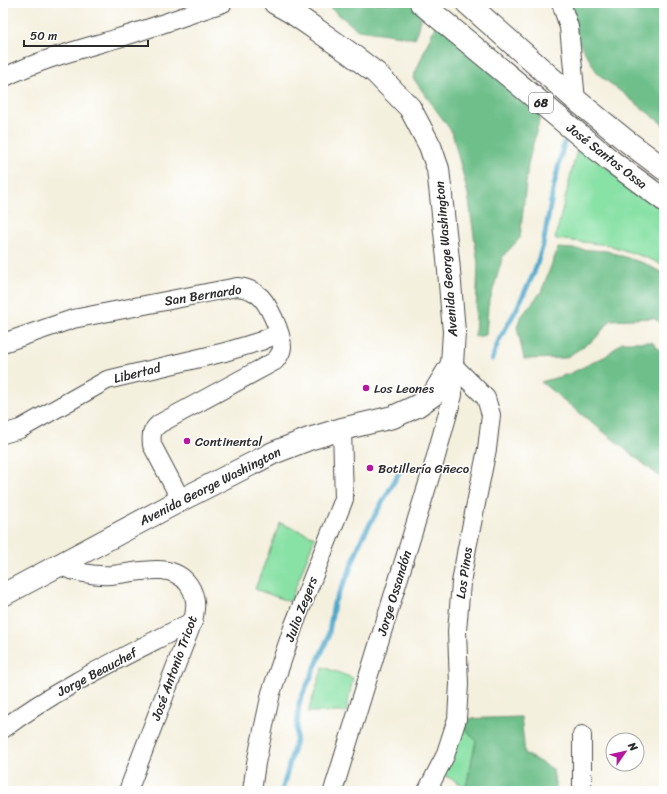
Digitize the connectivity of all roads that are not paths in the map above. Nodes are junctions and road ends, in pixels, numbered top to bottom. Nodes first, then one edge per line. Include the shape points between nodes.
1 (223, 3) edge
2 (275, 3) edge
3 (421, 3) edge
4 (467, 3) edge
5 (562, 3) edge
6 (3, 78) edge
7 (576, 100) junction
8 (664, 169) edge
9 (664, 200) edge
10 (279, 333) junction
11 (3, 343) edge
12 (452, 364) junction
13 (453, 395) junction
14 (418, 406) junction
15 (342, 428) junction
16 (3, 434) edge
17 (181, 500) junction
18 (57, 565) junction
19 (3, 595) edge
20 (193, 621) junction
21 (3, 729) edge
22 (582, 735) dead end
23 (428, 790) edge
24 (128, 791) edge
25 (252, 791) edge
26 (333, 791) edge
27 (582, 791) edge

1 - 6 street via 47,59
2 - 12 main road, Avenida George Washington via 320,32 376,74 410,108 430,146 438,169 448,259 454,332
3 - 9 main road, José Santos Ossa / 68 via 610,161
4 - 7 main road, José Santos Ossa / 68
5 - 7 street via 570,27
7 - 8 main road, José Santos Ossa / 68
10 - 11 street, San Bernardo via 259,294 246,288 237,288 73,319
10 - 16 street, Libertad via 225,352 108,380 20,429
10 - 17 street, San Bernardo via 282,347 275,361 159,424 153,430 152,445
12 - 13 street, Jorge Ossandón
12 - 14 main road, Avenida George Washington via 433,395
12 - 23 street, Los Pinos via 486,398 491,414 462,583 457,630 460,684 457,719 445,756
13 - 14 street
13 - 26 street, Jorge Ossandón
14 - 15 main road, Avenida George Washington via 393,417
15 - 17 main road, Avenida George Washington via 274,453
15 - 25 street, Julio Zegers via 344,499 294,625 271,693
17 - 18 main road, Avenida George Washington
18 - 19 main road, Avenida George Washington
18 - 20 street, José Antonio Tricot via 80,573 110,575 155,570 173,572 185,578 191,588 196,609
20 - 21 street, Jorge Beauchef via 69,686 25,712
20 - 24 street, José Antonio Tricot
22 - 27 street

